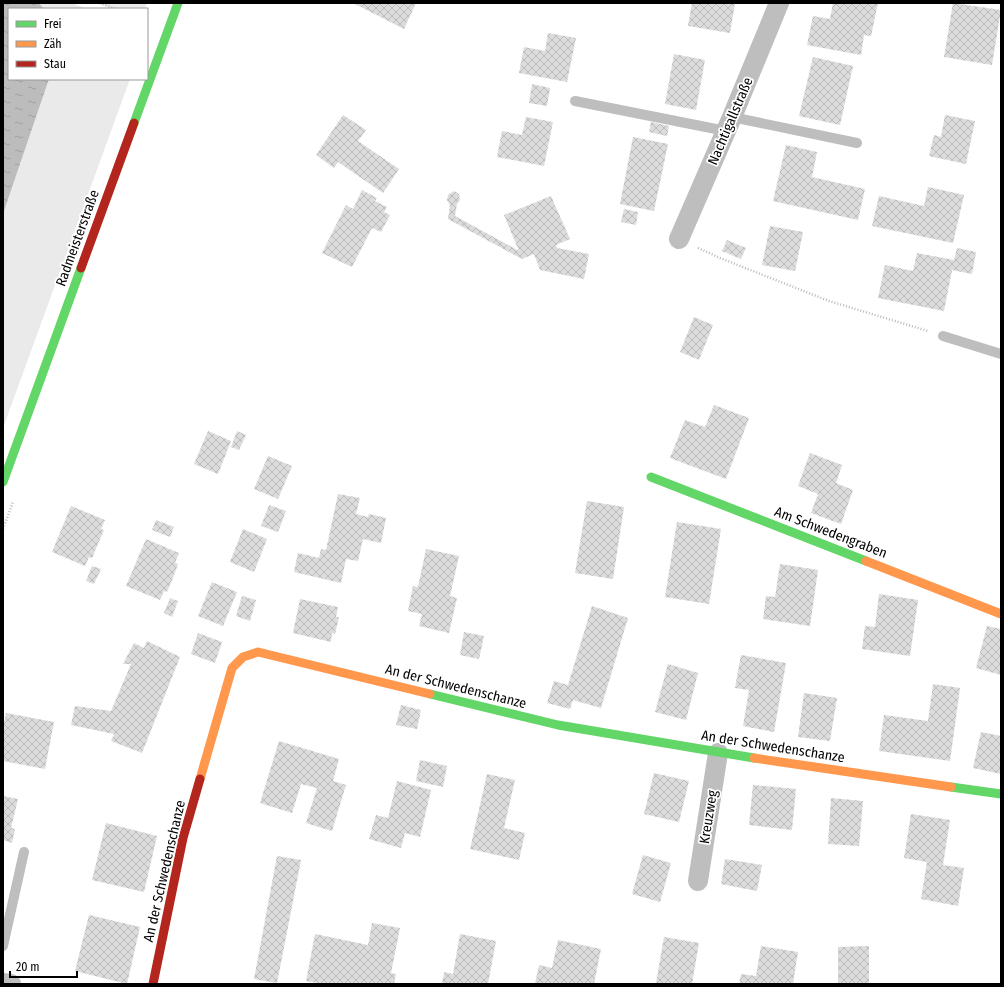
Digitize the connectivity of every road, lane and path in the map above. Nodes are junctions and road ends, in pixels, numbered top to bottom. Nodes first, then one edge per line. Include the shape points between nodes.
1 (100, 3) edge
2 (178, 3) edge
3 (779, 3) edge
4 (112, 8) edge
5 (575, 101) dead end
6 (729, 124) junction
7 (857, 143) dead end
8 (679, 239) joint
9 (943, 336) joint
10 (1001, 354) edge
11 (651, 477) dead end
12 (3, 482) edge
13 (1001, 614) edge
14 (718, 753) junction
15 (1001, 794) edge
16 (24, 852) dead end
17 (698, 881) dead end
18 (3, 946) edge
19 (3, 983) edge
20 (12, 984) edge
21 (153, 984) edge

1 - 4 path
2 - 12 street, Radmeisterstraße
3 - 6 street, Nachtigallstraße
5 - 6 lane
6 - 7 lane
6 - 8 street, Nachtigallstraße
8 - 9 path via 829,301
9 - 10 lane
11 - 13 street, Am Schwedengraben
14 - 15 street, An der Schwedenschanze
14 - 17 street, Kreuzweg
14 - 21 street, An der Schwedenschanze via 558,725 258,652 243,658 232,668 183,838
16 - 18 lane
19 - 20 street

